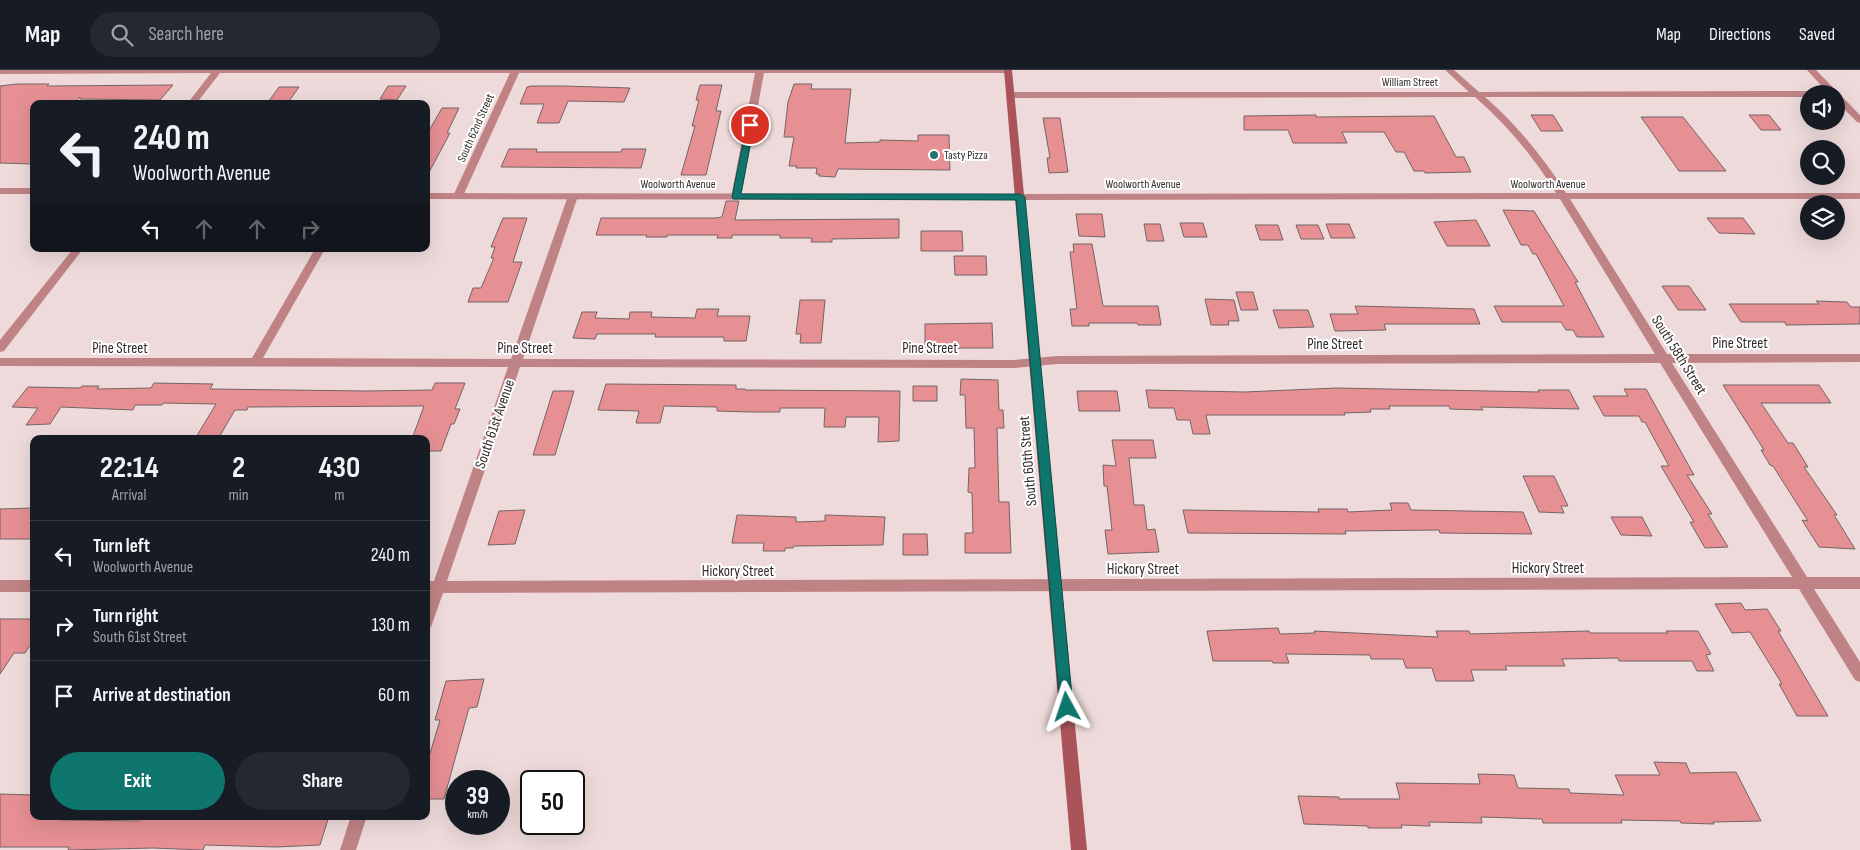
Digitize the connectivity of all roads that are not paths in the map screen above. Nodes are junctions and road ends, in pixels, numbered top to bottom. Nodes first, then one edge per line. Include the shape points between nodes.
1 (218, 70) edge
2 (1008, 70) edge
3 (1449, 70) edge
4 (1811, 70) edge
5 (0, 71) edge
6 (515, 71) edge
7 (759, 71) edge
8 (1825, 85) edge
9 (1800, 94) edge
10 (1010, 95) junction
11 (1479, 95) junction
12 (194, 100) edge
13 (1845, 105) edge
14 (1860, 120) edge
15 (0, 190) edge
16 (30, 191) edge
17 (430, 196) edge
18 (458, 196) junction
19 (573, 196) junction
20 (1563, 196) junction
21 (1860, 196) edge
22 (736, 197) junction
23 (1020, 197) junction
24 (76, 252) edge
25 (318, 252) edge
26 (0, 348) edge
27 (1664, 358) junction
28 (1860, 358) edge
29 (0, 362) edge
30 (1035, 362) junction
31 (255, 363) junction
32 (516, 363) junction
33 (1860, 582) edge
34 (1803, 583) junction
35 (0, 586) edge
36 (30, 586) edge
37 (1056, 586) junction
38 (432, 587) edge
39 (1860, 674) edge
40 (358, 820) edge
41 (348, 850) edge
42 (1080, 850) edge

1 - 5 street
1 - 6 street
1 - 12 street
2 - 7 street
2 - 10 main road, South 60th Street
3 - 11 street, South 58th Street
4 - 8 street
6 - 7 street
6 - 18 street, South 62nd Street
7 - 22 street
9 - 11 street, William Street
10 - 11 street, William Street
10 - 23 main road, South 60th Street
11 - 20 street, South 58th Street via 1527,144
13 - 14 street
15 - 16 street
17 - 18 street, Woolworth Avenue
18 - 19 street, Woolworth Avenue
19 - 22 street, Woolworth Avenue
19 - 32 street, South 61st Avenue
20 - 21 street, Woolworth Avenue
20 - 23 street, Woolworth Avenue
20 - 27 street, South 58th Street
22 - 23 street, Woolworth Avenue
23 - 30 main road, South 60th Street
24 - 26 street
25 - 31 street
27 - 28 street, Pine Street
27 - 30 street, Pine Street
27 - 34 street, South 58th Street
29 - 31 street, Pine Street
30 - 32 street, Pine Street
30 - 37 main road, South 60th Street
31 - 32 street, Pine Street
32 - 38 street, South 61st Avenue
33 - 34 street, Hickory Street
34 - 37 street, Hickory Street
34 - 39 street, South 58th Street
35 - 36 street
37 - 38 street, Hickory Street
37 - 42 main road, South 60th Street
40 - 41 street

